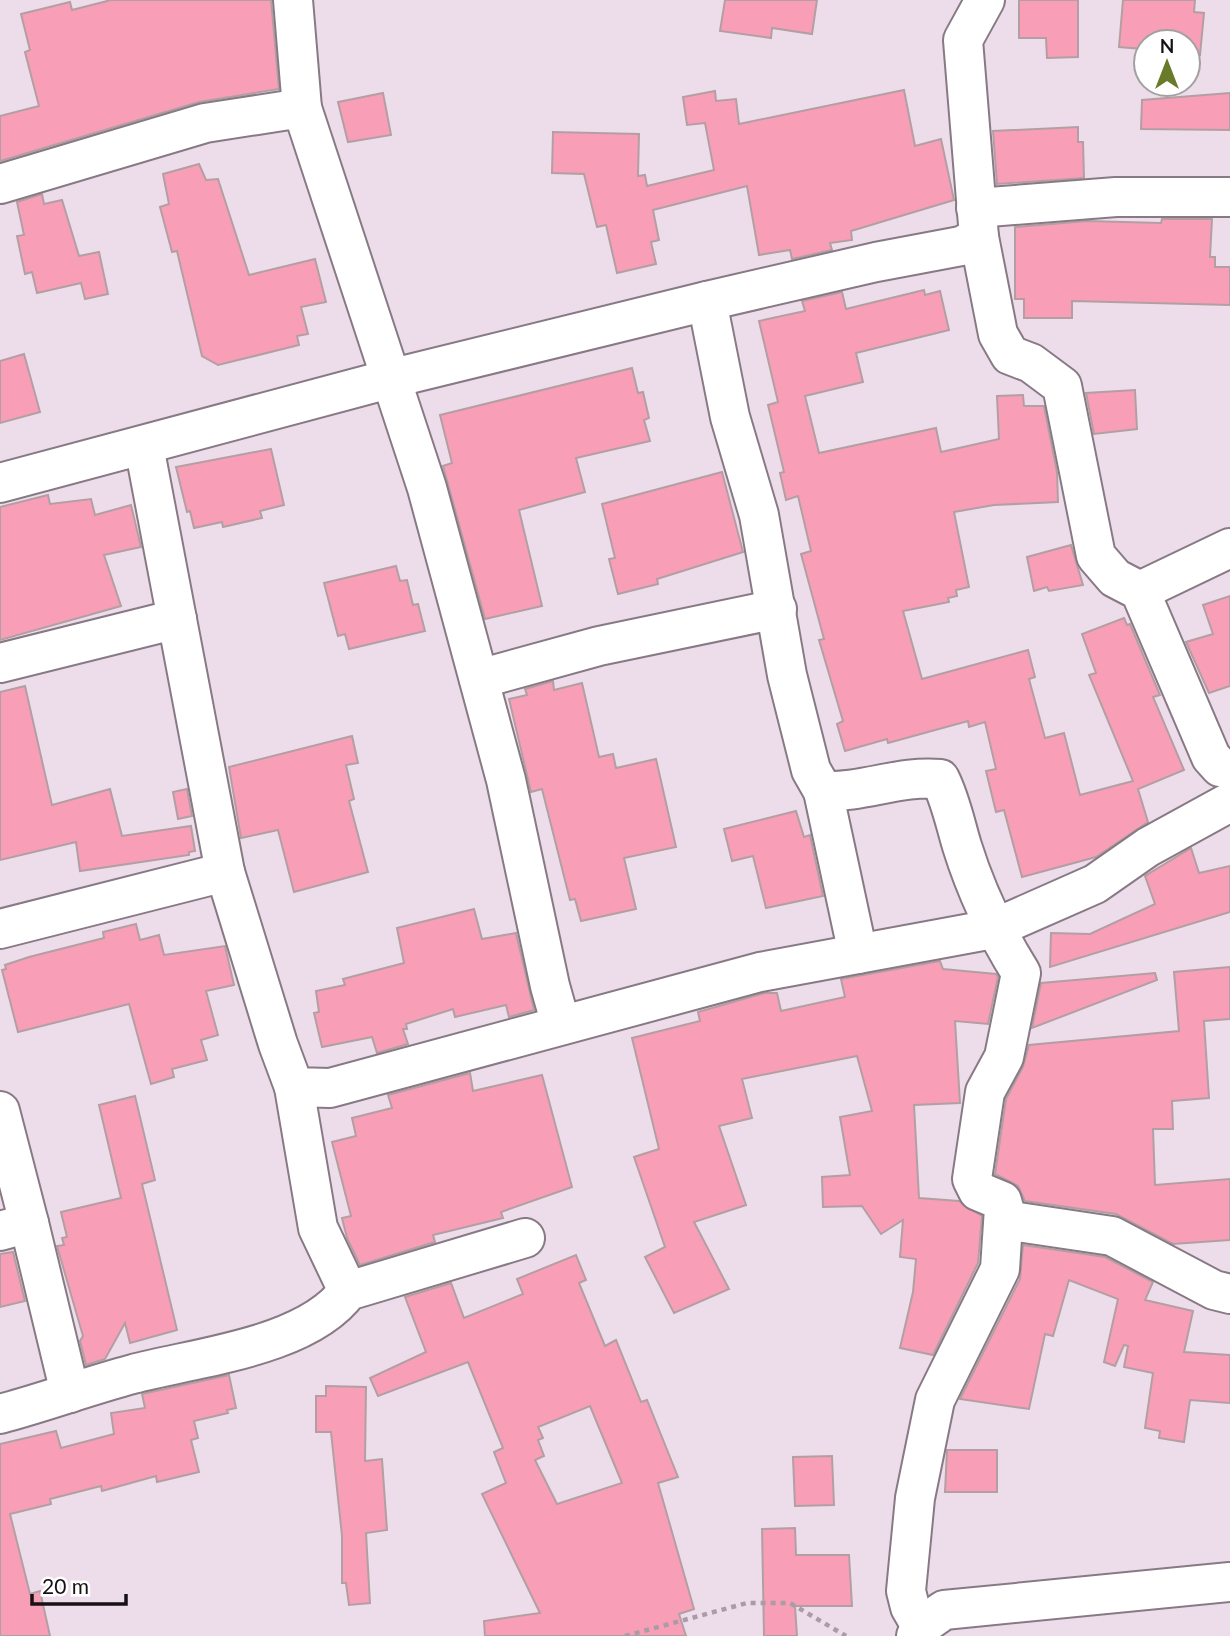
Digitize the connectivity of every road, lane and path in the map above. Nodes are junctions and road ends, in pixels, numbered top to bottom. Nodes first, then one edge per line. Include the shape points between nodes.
1 (293, 0) edge
2 (985, 0) edge
3 (303, 108) junction
4 (0, 184) edge
5 (1230, 197) edge
6 (978, 223) junction
7 (707, 301) junction
8 (393, 378) junction
9 (144, 446) junction
10 (0, 483) edge
11 (1230, 548) edge
12 (1140, 591) junction
13 (777, 610) junction
14 (177, 619) junction
15 (0, 663) edge
16 (479, 678) junction
17 (1228, 777) edge
18 (822, 791) junction
19 (225, 872) junction
20 (0, 929) edge
21 (993, 929) junction
22 (858, 954) junction
23 (561, 1025) junction
24 (294, 1087) junction
25 (0, 1111) edge
26 (1004, 1220) junction
27 (14, 1227) edge
28 (524, 1238) dead end
29 (348, 1291) junction
30 (1230, 1294) edge
31 (70, 1393) junction
32 (0, 1414) edge
33 (1230, 1582) edge
34 (919, 1631) edge
35 (625, 1636) edge
36 (846, 1636) edge

1 - 3 street
2 - 6 street via 963,40
3 - 4 street via 205,123
3 - 8 street
5 - 6 street via 1116,197
6 - 7 street via 961,246
6 - 12 street via 999,334 1010,355 1031,363 1062,386 1096,556 1115,578
7 - 8 street
7 - 13 street
8 - 9 street
8 - 16 street
9 - 10 street
9 - 14 street
11 - 12 street
12 - 17 street via 1211,757
13 - 16 street via 599,646
13 - 18 street via 811,770
14 - 15 street
14 - 19 street
16 - 23 street
17 - 21 street via 1148,847 1095,884
18 - 21 street via 841,792 916,776 940,779
18 - 22 street
19 - 20 street
19 - 24 street
21 - 22 street
21 - 26 street via 1021,973 1004,1057 985,1092 972,1179 978,1191 1002,1201
22 - 23 street via 760,972
23 - 24 street via 330,1088
24 - 29 street via 318,1228
25 - 27 street
26 - 30 street via 1112,1236
26 - 34 street via 1000,1269 935,1400 915,1497 906,1591
27 - 31 street
28 - 29 street
29 - 31 street via 311,1322 257,1347 132,1374
31 - 32 street
33 - 34 street via 944,1610
35 - 36 path via 747,1603 790,1603

